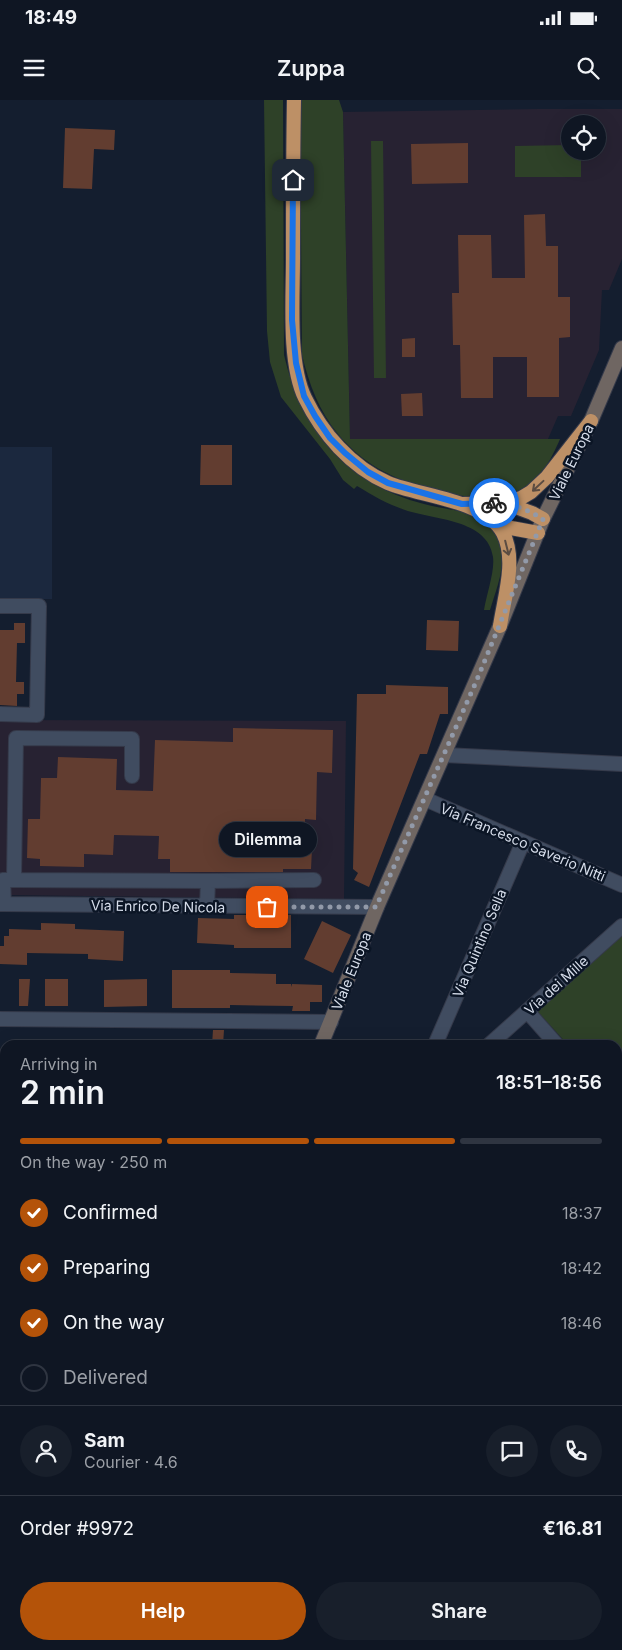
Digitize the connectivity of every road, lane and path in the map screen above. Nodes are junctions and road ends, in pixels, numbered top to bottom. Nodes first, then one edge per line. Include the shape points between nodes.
1 (294, 100) edge
2 (622, 348) edge
3 (590, 421) junction
4 (505, 503) junction
5 (462, 504) junction
6 (543, 519) junction
7 (493, 521) junction
8 (538, 533) junction
9 (0, 606) edge
10 (500, 626) junction
11 (0, 714) edge
12 (445, 755) junction
13 (622, 764) edge
14 (132, 776) dead end
15 (425, 799) junction
16 (523, 842) junction
17 (14, 880) junction
18 (314, 880) dead end
19 (208, 881) junction
20 (622, 885) edge
21 (2, 904) edge
22 (207, 906) junction
23 (376, 907) junction
24 (622, 926) edge
25 (527, 1011) junction
26 (0, 1019) edge
27 (331, 1022) junction
28 (323, 1040) edge
29 (437, 1040) edge
30 (495, 1040) edge
31 (553, 1040) edge
32 (622, 1170) edge
33 (622, 1176) edge

1 - 5 highway via 292,320 296,363 304,396 330,438 368,472 388,483
2 - 3 main road, Viale Europa
3 -> 4 highway via 547,477 531,492
3 - 6 main road, Viale Europa
4 - 5 highway
4 - 6 highway
5 - 7 highway
6 - 8 main road, Viale Europa
7 - 8 highway
7 -> 10 highway via 503,533 510,554
8 - 10 main road, Viale Europa
9 - 11 street via 39,606 37,715
10 - 12 main road, Viale Europa
12 - 13 street
12 - 15 main road, Viale Europa
14 - 17 street via 132,739 16,738
15 - 16 street, Via Francesco Saverio Nitti
15 - 23 main road, Viale Europa
16 - 20 street, Via Francesco Saverio Nitti
16 - 29 street, Via Quintino Sella
17 - 19 street
17 - 21 street via 3,880
18 - 19 street
19 - 22 street
21 - 22 street, Via Enrico De Nicola
22 - 23 street, Via Enrico De Nicola
23 - 27 main road, Viale Europa
24 - 25 street, Via dei Mille
25 - 30 street, Via dei Mille
25 - 31 street
26 - 27 street
27 - 28 main road, Viale Europa
32 - 33 street

